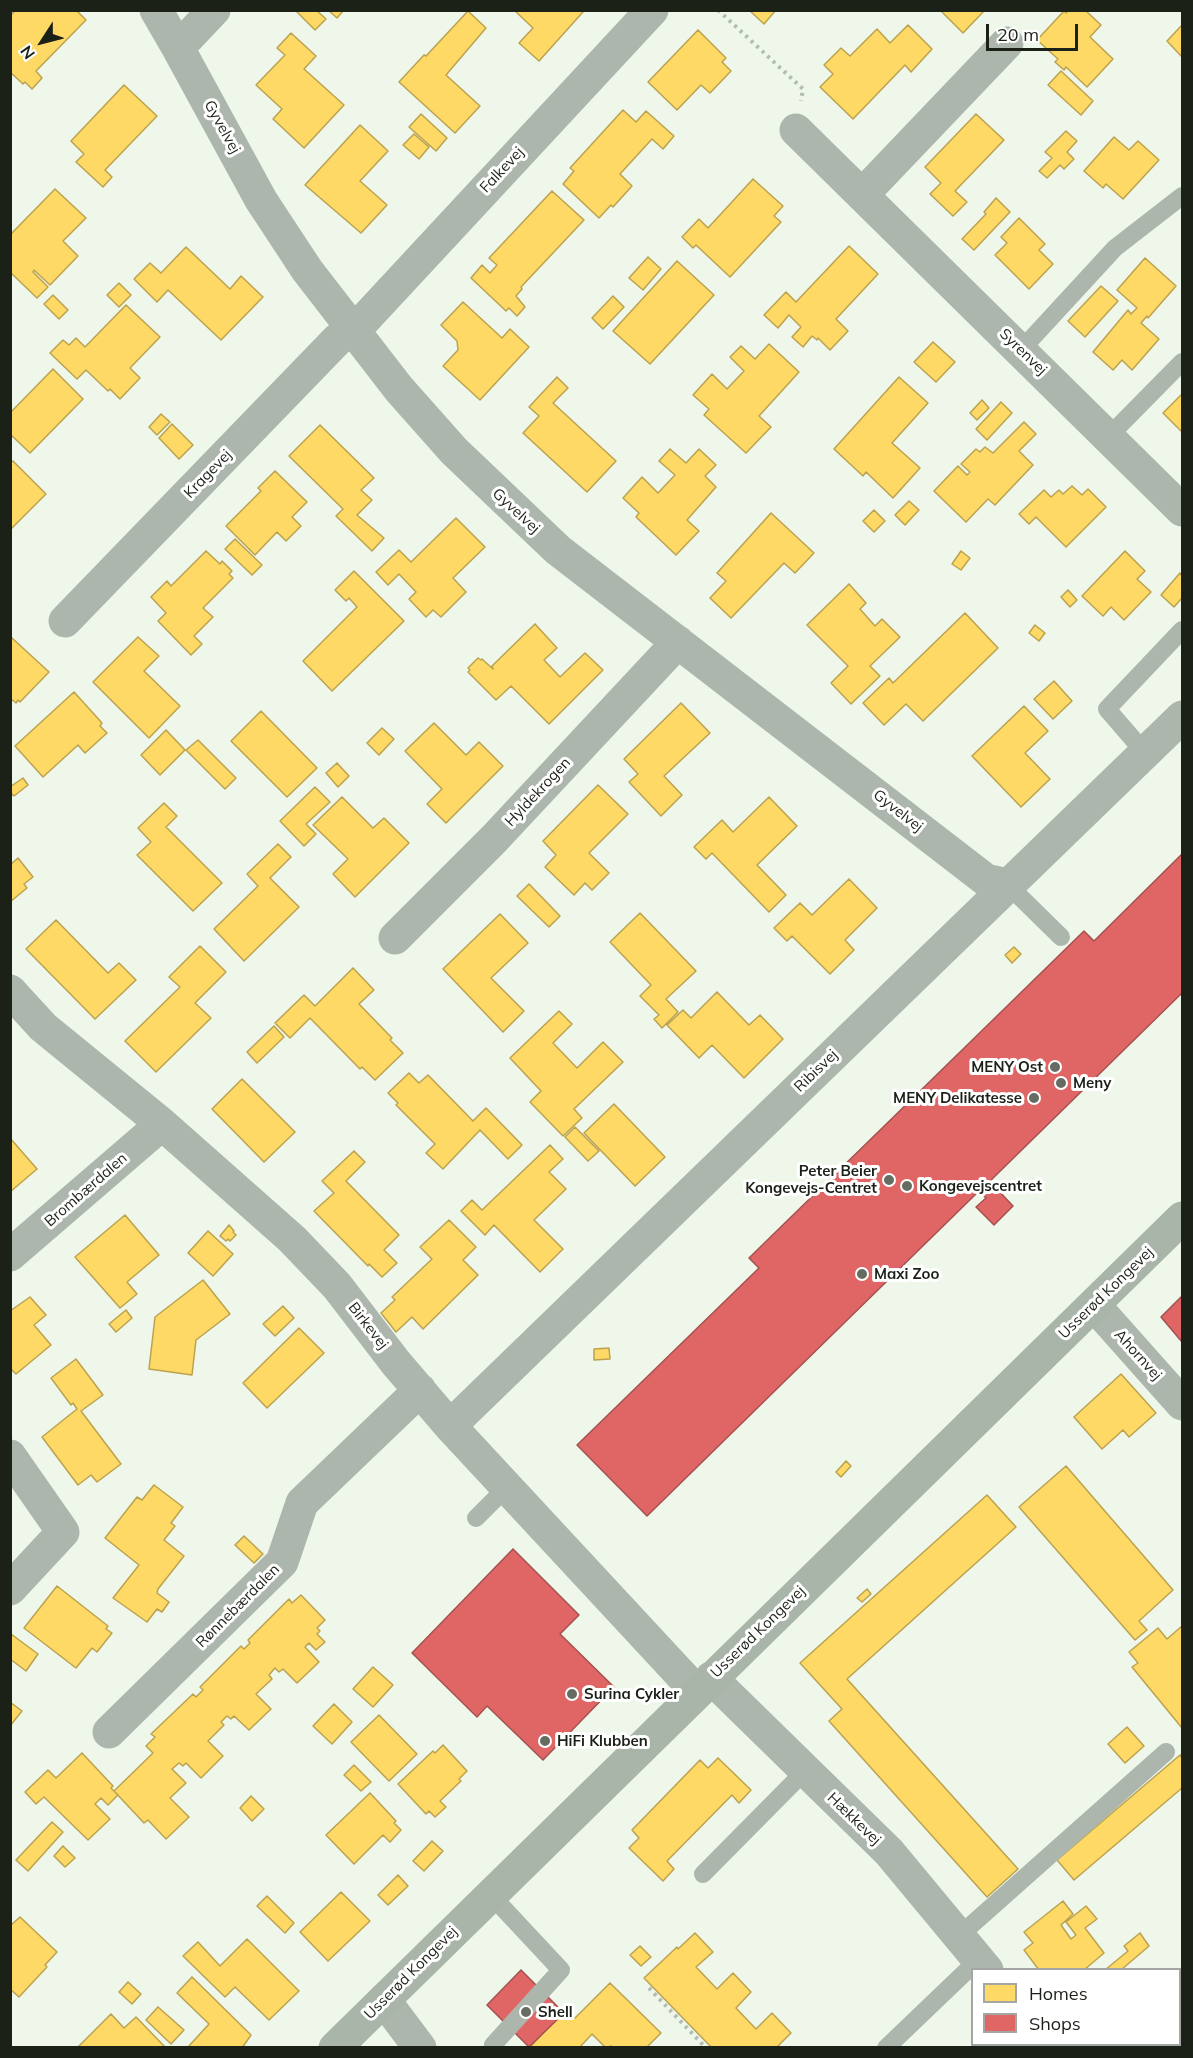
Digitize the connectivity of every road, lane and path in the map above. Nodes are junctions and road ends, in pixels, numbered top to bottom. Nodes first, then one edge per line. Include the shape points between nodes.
1 (156, 10) edge
2 (214, 10) edge
3 (652, 10) edge
4 (718, 10) edge
5 (1007, 43) dead end
6 (178, 48) junction
7 (804, 89) dead end
8 (796, 130) dead end
9 (862, 195) junction
10 (1182, 196) edge
11 (352, 329) junction
12 (1021, 350) junction
13 (1182, 362) edge
14 (1109, 436) junction
15 (1182, 510) edge
16 (65, 621) dead end
17 (1182, 630) edge
18 (678, 642) junction
19 (1182, 717) edge
20 (1145, 753) junction
21 (1008, 885) junction
22 (1061, 937) dead end
23 (395, 938) dead end
24 (10, 991) edge
25 (162, 1124) junction
26 (1182, 1218) edge
27 (10, 1255) edge
28 (1094, 1305) junction
29 (420, 1390) junction
30 (1182, 1404) edge
31 (450, 1426) junction
32 (10, 1456) edge
33 (506, 1488) junction
34 (476, 1518) dead end
35 (10, 1589) edge
36 (704, 1685) junction
37 (110, 1732) dead end
38 (1166, 1752) dead end
39 (805, 1771) junction
40 (703, 1874) dead end
41 (490, 1894) junction
42 (975, 1955) edge
43 (649, 1988) dead end
44 (384, 2000) junction
45 (493, 2047) edge
46 (335, 2048) edge
47 (420, 2048) edge
48 (706, 2048) edge
49 (886, 2048) edge

1 - 6 street, Gyvelvej
2 - 6 street
3 - 11 street, Falkevej
4 - 7 path
5 - 9 street
6 - 11 street, Gyvelvej via 261,200 306,270
8 - 9 street, Syrenvej
9 - 12 street, Syrenvej
10 - 12 lane via 1114,248
11 - 16 street, Kragevej
11 - 18 street, Gyvelvej via 407,398 492,490 558,550
12 - 14 street, Syrenvej
13 - 14 lane
14 - 15 street, Syrenvej
17 - 20 lane via 1107,709
18 - 21 street, Gyvelvej via 986,880
18 - 23 street, Hyldekrogen via 494,839
19 - 20 street, Ribisvej
20 - 21 street, Ribisvej
21 - 22 lane
21 - 31 street, Ribisvej
24 - 25 street, Birkevej via 43,1027
25 - 27 street, Brombærdalen
25 - 29 street, Birkevej via 292,1239 337,1286
26 - 28 main road, Usserød Kongevej
28 - 30 street, Ahornvej
28 - 36 main road, Usserød Kongevej
29 - 31 street, Birkevej
29 - 37 street, Rønnebærdalen via 302,1503 282,1562
31 - 33 street, Birkevej
32 - 35 street via 63,1532
33 - 34 lane
33 - 36 street, Birkevej
36 - 39 street, Hækkevej
36 - 41 main road, Usserød Kongevej
38 - 42 lane
39 - 40 lane
39 - 42 street, Hækkevej via 889,1852
41 - 44 main road, Usserød Kongevej
41 - 45 lane via 561,1970
42 - 49 lane
43 - 48 path
44 - 46 main road, Usserød Kongevej
44 - 47 street

